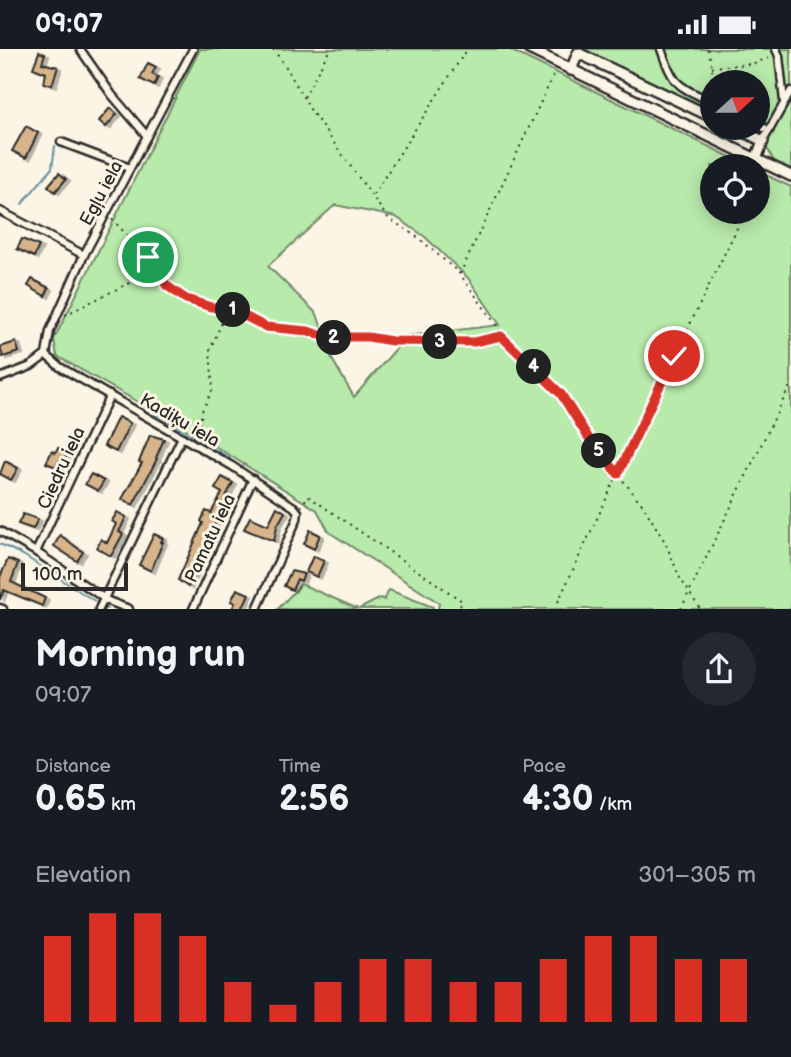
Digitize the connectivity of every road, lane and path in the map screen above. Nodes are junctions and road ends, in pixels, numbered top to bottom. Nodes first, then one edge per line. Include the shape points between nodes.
1 (80, 49) edge
2 (193, 49) edge
3 (273, 49) edge
4 (330, 49) edge
5 (467, 49) edge
6 (529, 49) edge
7 (661, 49) edge
8 (708, 49) edge
9 (579, 51) edge
10 (778, 52) edge
11 (712, 67) joint
12 (571, 70) junction
13 (555, 72) dead end
14 (678, 85) junction
15 (791, 91) edge
16 (662, 93) junction
17 (700, 96) edge
18 (304, 97) junction
19 (784, 104) junction
20 (700, 111) edge
21 (770, 129) edge
22 (147, 136) junction
23 (763, 141) edge
24 (61, 142) dead end
25 (745, 154) edge
26 (757, 154) edge
27 (770, 166) edge
28 (130, 169) junction
29 (791, 176) edge
30 (372, 196) junction
31 (0, 211) edge
32 (107, 213) junction
33 (739, 224) edge
34 (84, 255) junction
35 (160, 273) junction
36 (460, 274) junction
37 (221, 308) junction
38 (55, 320) junction
39 (501, 336) junction
40 (46, 355) junction
41 (0, 378) edge
42 (791, 384) edge
43 (110, 395) junction
44 (196, 434) dead end
45 (182, 437) junction
46 (618, 474) junction
47 (253, 479) junction
48 (298, 512) junction
49 (0, 531) edge
50 (36, 552) junction
51 (690, 591) junction
52 (104, 599) junction
53 (558, 602) dead end
54 (99, 609) edge
55 (129, 609) edge
56 (193, 609) edge
57 (257, 609) edge
58 (459, 609) edge
59 (681, 609) edge
60 (700, 609) edge

1 - 22 street
2 - 22 street, Egļu iela
3 - 18 path
4 - 18 path
5 - 30 path
6 - 12 main road
7 - 14 street
8 - 11 path
9 - 12 main road
9 - 16 main road
10 - 11 path via 751,64
10 - 19 street
12 - 25 main road
13 - 36 path
14 - 16 street
14 - 17 street
15 - 19 street
16 - 20 main road
18 - 30 path
19 - 21 street
22 - 28 street, Egļu iela
23 - 26 main road
24 - 28 street
27 - 29 main road
28 - 32 street, Egļu iela
30 - 36 path via 387,217
31 - 34 street
32 - 34 street, Egļu iela
32 - 35 path
33 - 46 path
34 - 38 street, Egļu iela
35 - 37 path via 167,286 186,299
35 - 38 path via 143,276
36 - 39 path
37 - 39 path via 266,327 326,337 474,342
37 - 44 path via 222,322 210,350 213,390
38 - 40 street, Egļu iela
39 - 46 path via 561,394
40 - 41 street
40 - 43 street, Kadiķu iela
42 - 51 path
43 - 45 street, Kadiķu iela
43 - 50 street, Ciedru iela
45 - 47 street, Kadiķu iela
45 - 52 street
46 - 51 path via 666,542
46 - 53 path
47 - 48 street, Kadiķu iela
47 - 56 street, Pamatu iela
48 - 57 street
48 - 58 path via 308,496 463,601
49 - 50 street
50 - 52 street
51 - 59 path
51 - 60 path
52 - 54 street
52 - 55 street

